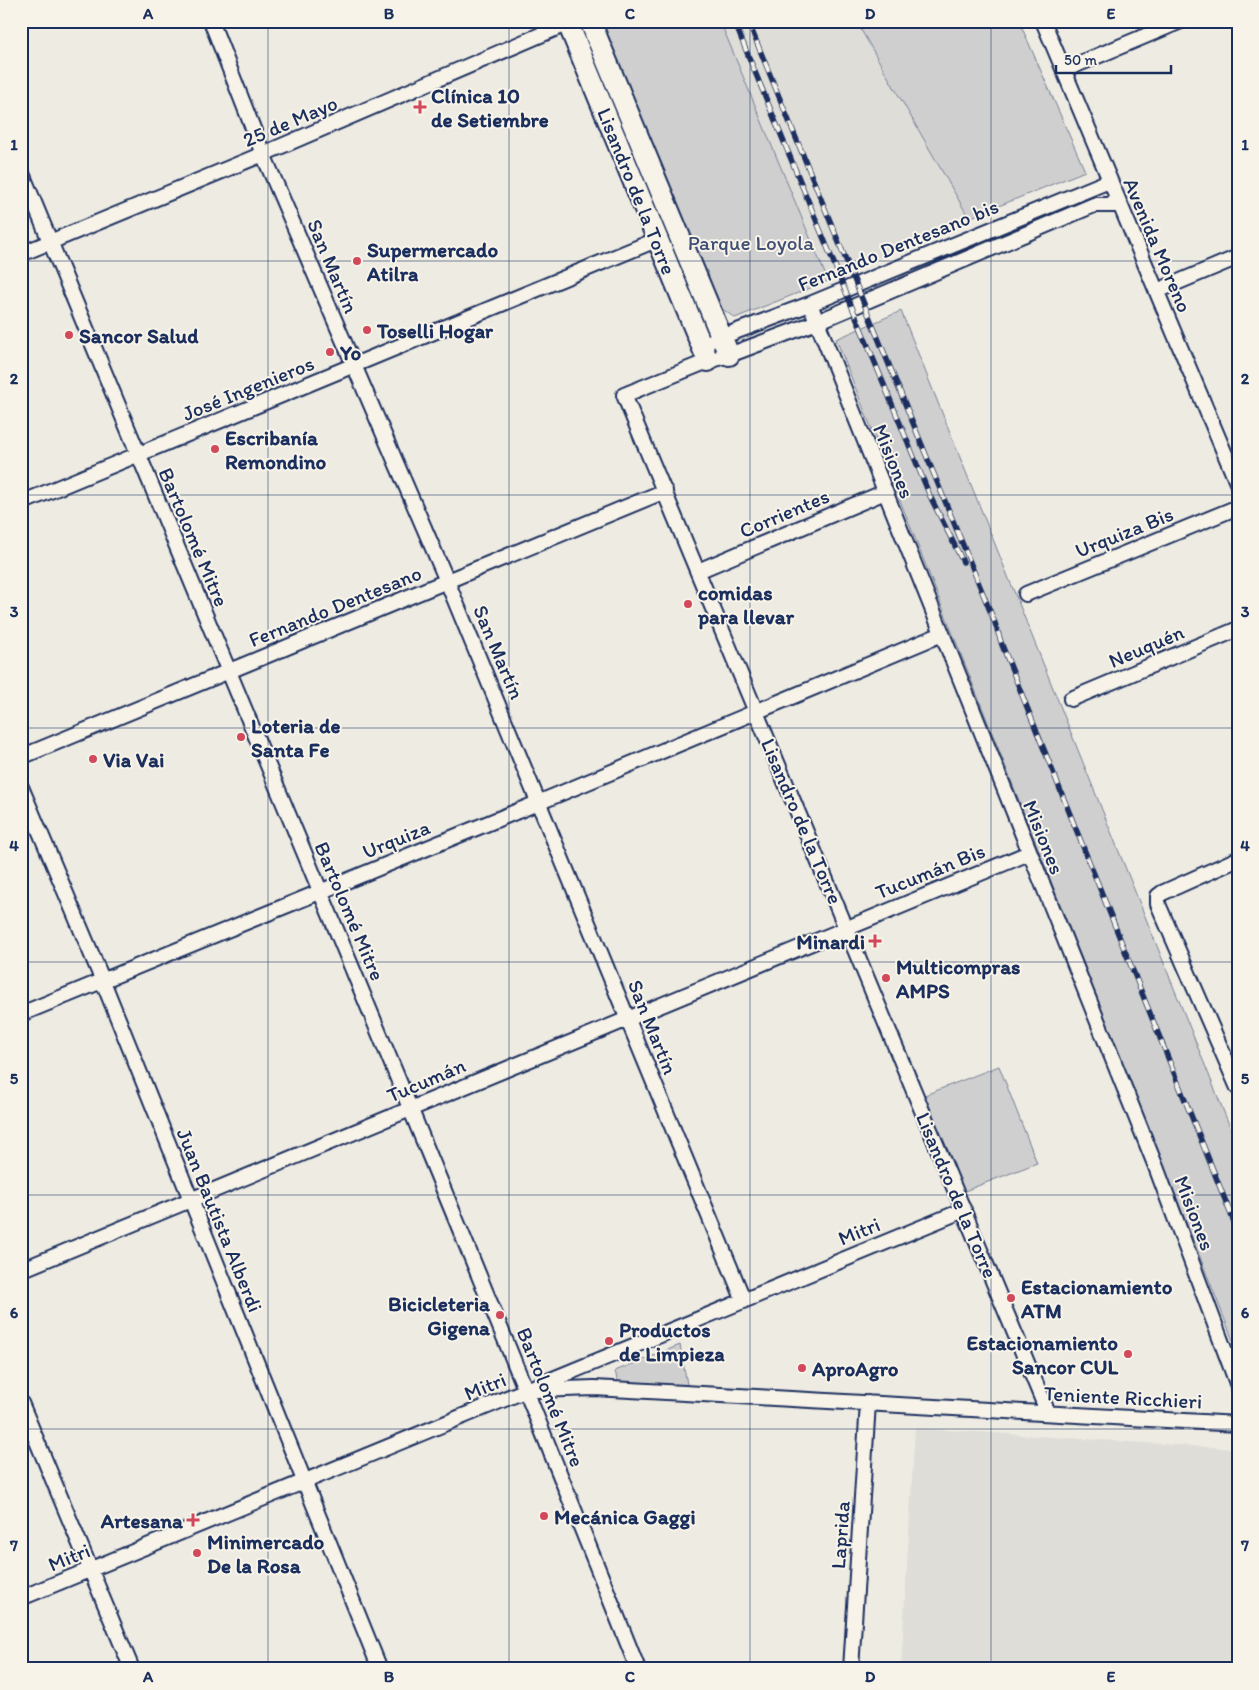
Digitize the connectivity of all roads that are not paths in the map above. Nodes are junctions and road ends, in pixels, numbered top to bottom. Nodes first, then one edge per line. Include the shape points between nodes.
1 (212, 21) edge
2 (590, 21) edge
3 (1043, 21) edge
4 (1182, 21) edge
5 (569, 22) edge
6 (1064, 70) junction
7 (263, 154) junction
8 (21, 171) edge
9 (1109, 181) junction
10 (1119, 205) junction
11 (656, 240) junction
12 (50, 242) junction
13 (21, 254) edge
14 (1238, 257) edge
15 (1156, 292) junction
16 (810, 304) junction
17 (817, 322) junction
18 (725, 346) junction
19 (705, 353) junction
20 (354, 366) junction
21 (138, 455) junction
22 (1238, 485) edge
23 (665, 491) junction
24 (885, 492) junction
25 (21, 503) edge
26 (1238, 507) edge
27 (698, 571) junction
28 (447, 581) junction
29 (1026, 594) dead end
30 (1238, 629) edge
31 (942, 634) junction
32 (228, 672) junction
33 (1071, 699) dead end
34 (756, 710) junction
35 (21, 758) edge
36 (21, 787) edge
37 (540, 802) junction
38 (1029, 853) junction
39 (1238, 859) edge
40 (319, 892) junction
41 (846, 927) junction
42 (102, 980) junction
43 (21, 1014) edge
44 (628, 1018) junction
45 (1237, 1087) edge
46 (412, 1108) junction
47 (191, 1200) junction
48 (964, 1210) junction
49 (21, 1270) edge
50 (744, 1300) junction
51 (1238, 1386) edge
52 (527, 1390) junction
53 (21, 1403) edge
54 (868, 1403) junction
55 (1048, 1413) junction
56 (1238, 1424) edge
57 (304, 1482) junction
58 (90, 1570) junction
59 (21, 1598) edge
60 (132, 1669) edge
61 (380, 1669) edge
62 (638, 1669) edge
63 (851, 1669) edge

1 - 7 street, San Martín
2 - 18 street, Lisandro de la Torre
3 - 6 street, Avenida Moreno
4 - 6 street
5 - 7 street, 25 de Mayo
5 - 11 street, Lisandro de la Torre
6 - 9 street, Avenida Moreno
7 - 12 street, 25 de Mayo
7 - 20 street, San Martín
8 - 12 street, Bartolomé Mitre
9 - 10 street, Avenida Moreno
9 - 16 street, Fernando Dentesano bis
10 - 15 street, Avenida Moreno
10 - 17 street, Fernando Dentesano bis via 1094,205
11 - 19 street, Lisandro de la Torre
11 - 20 street, José Ingenieros
12 - 13 street, 25 de Mayo
12 - 21 street, Bartolomé Mitre
14 - 15 street
15 - 22 street, Avenida Moreno
16 - 17 street, Misiones
16 - 18 street, Fernando Dentesano bis
17 - 18 street, Fernando Dentesano bis
17 - 24 street, Misiones
18 - 19 street
18 - 19 street, Fernando Dentesano bis
19 - 23 street, Lisandro de la Torre via 624,395
20 - 21 street, José Ingenieros
20 - 28 street, San Martín
21 - 25 street, José Ingenieros
21 - 32 street, Bartolomé Mitre
23 - 27 street, Lisandro de la Torre
23 - 28 street, Fernando Dentesano
24 - 27 street, Corrientes
24 - 31 street, Misiones
26 - 29 street, Urquiza Bis
27 - 34 street, Lisandro de la Torre
28 - 32 street, Fernando Dentesano
28 - 37 street, San Martín
30 - 33 street, Neuquén
31 - 34 street
31 - 38 street, Misiones
32 - 35 street, Fernando Dentesano
32 - 40 street, Bartolomé Mitre
34 - 37 street, Urquiza
34 - 41 street, Lisandro de la Torre
36 - 42 street, Juan Bautista Alberdi
37 - 40 street, Urquiza
37 - 44 street, San Martín
38 - 41 street, Tucumán Bis
38 - 51 street, Misiones via 1156,1167
39 - 45 street via 1158,896 1160,913
40 - 42 street, Urquiza
40 - 46 street, Bartolomé Mitre
41 - 44 street, Tucumán
41 - 48 street, Lisandro de la Torre
42 - 43 street, Urquiza
42 - 47 street, Juan Bautista Alberdi
44 - 46 street, Tucumán
44 - 50 street, San Martín
46 - 47 street, Tucumán
46 - 52 street, Bartolomé Mitre
47 - 49 street, Tucumán
47 - 57 street, Juan Bautista Alberdi
48 - 50 street, Mitri
48 - 55 street, Lisandro de la Torre
50 - 52 street, Mitri
52 - 54 street, Teniente Ricchieri via 594,1388
52 - 57 street, Mitri
52 - 62 street, Bartolomé Mitre
53 - 58 street
54 - 55 street, Teniente Ricchieri
54 - 63 street, Laprida
55 - 56 street, Teniente Ricchieri
57 - 58 street, Mitri
57 - 61 street, Juan Bautista Alberdi
58 - 59 street, Mitri
58 - 60 street

